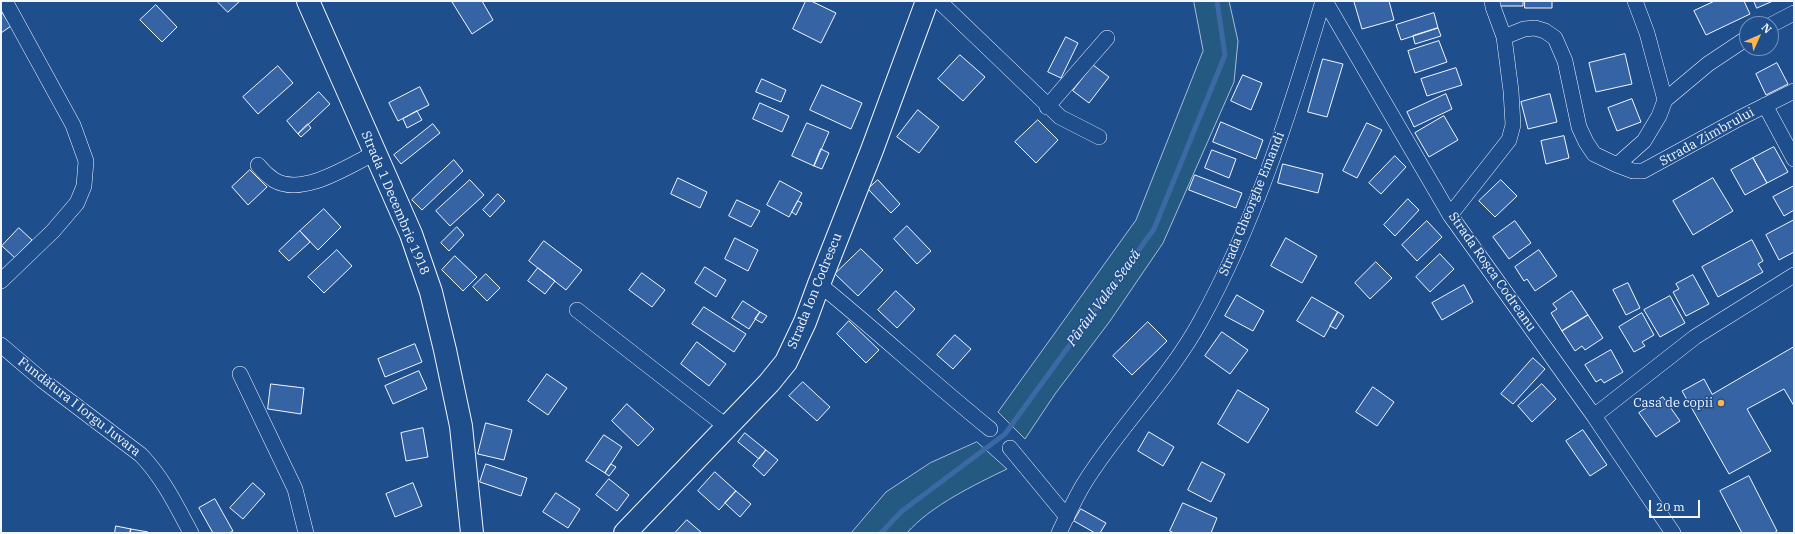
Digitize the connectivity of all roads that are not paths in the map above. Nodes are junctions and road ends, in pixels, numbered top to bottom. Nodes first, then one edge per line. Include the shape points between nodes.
1 (4, 1) edge
2 (308, 1) edge
3 (927, 1) edge
4 (939, 1) edge
5 (1324, 1) edge
6 (1492, 1) edge
7 (1635, 1) edge
8 (1794, 13) edge
9 (1779, 21) edge
10 (1504, 37) junction
11 (1107, 38) dead end
12 (1739, 43) edge
13 (1794, 91) edge
14 (1665, 100) junction
15 (1765, 105) junction
16 (1047, 107) junction
17 (1099, 137) dead end
18 (375, 153) junction
19 (1794, 159) edge
20 (258, 165) dead end
21 (1617, 166) junction
22 (1450, 214) junction
23 (1794, 275) edge
24 (1, 281) edge
25 (819, 284) junction
26 (577, 310) dead end
27 (1, 345) edge
28 (240, 374) dead end
29 (1594, 416) junction
30 (727, 427) junction
31 (990, 429) dead end
32 (1010, 448) dead end
33 (1067, 517) junction
34 (191, 533) edge
35 (306, 533) edge
36 (472, 533) edge
37 (625, 533) edge
38 (1060, 533) edge
39 (1673, 533) edge

1 - 24 street via 74,125 86,161 84,186 77,202 53,232
2 - 18 main road, Strada 1 Decembrie 1918
3 - 25 main road, Strada Ion Codrescu
4 - 16 street
5 - 22 street, Strada Roșca Codreanu
5 - 33 street, Strada Gheorghe Emandi via 1296,94 1264,179 1238,243 1200,322 1165,376 1085,482
6 - 10 street
7 - 14 street via 1647,33
8 - 9 street
10 - 21 street, Strada Zimbrului via 1524,29 1535,28 1545,30 1554,38 1565,61 1579,127 1586,142 1594,154
10 - 22 street via 1513,125 1509,140
11 - 16 street
12 - 14 street via 1708,64
13 - 15 street, Strada Zimbrului
14 - 21 street via 1644,141
15 - 19 street
15 - 21 street, Strada Zimbrului via 1644,171 1633,171
16 - 17 street via 1060,118
18 - 20 street via 313,182 300,185 289,185 273,180
18 - 36 main road, Strada 1 Decembrie 1918 via 411,234 431,292 461,426
22 - 29 street, Strada Roșca Codreanu
23 - 29 street via 1695,337
25 - 30 main road, Strada Ion Codrescu via 806,322 786,362
25 - 31 street
26 - 30 street
27 - 34 street, Fundătura I Iorgu Juvara via 42,380 141,455 167,488
28 - 35 street via 295,489
29 - 39 street, Strada Roșca Codreanu
30 - 37 main road, Strada Ion Codrescu
32 - 33 street
33 - 38 street, Strada Gheorghe Emandi

